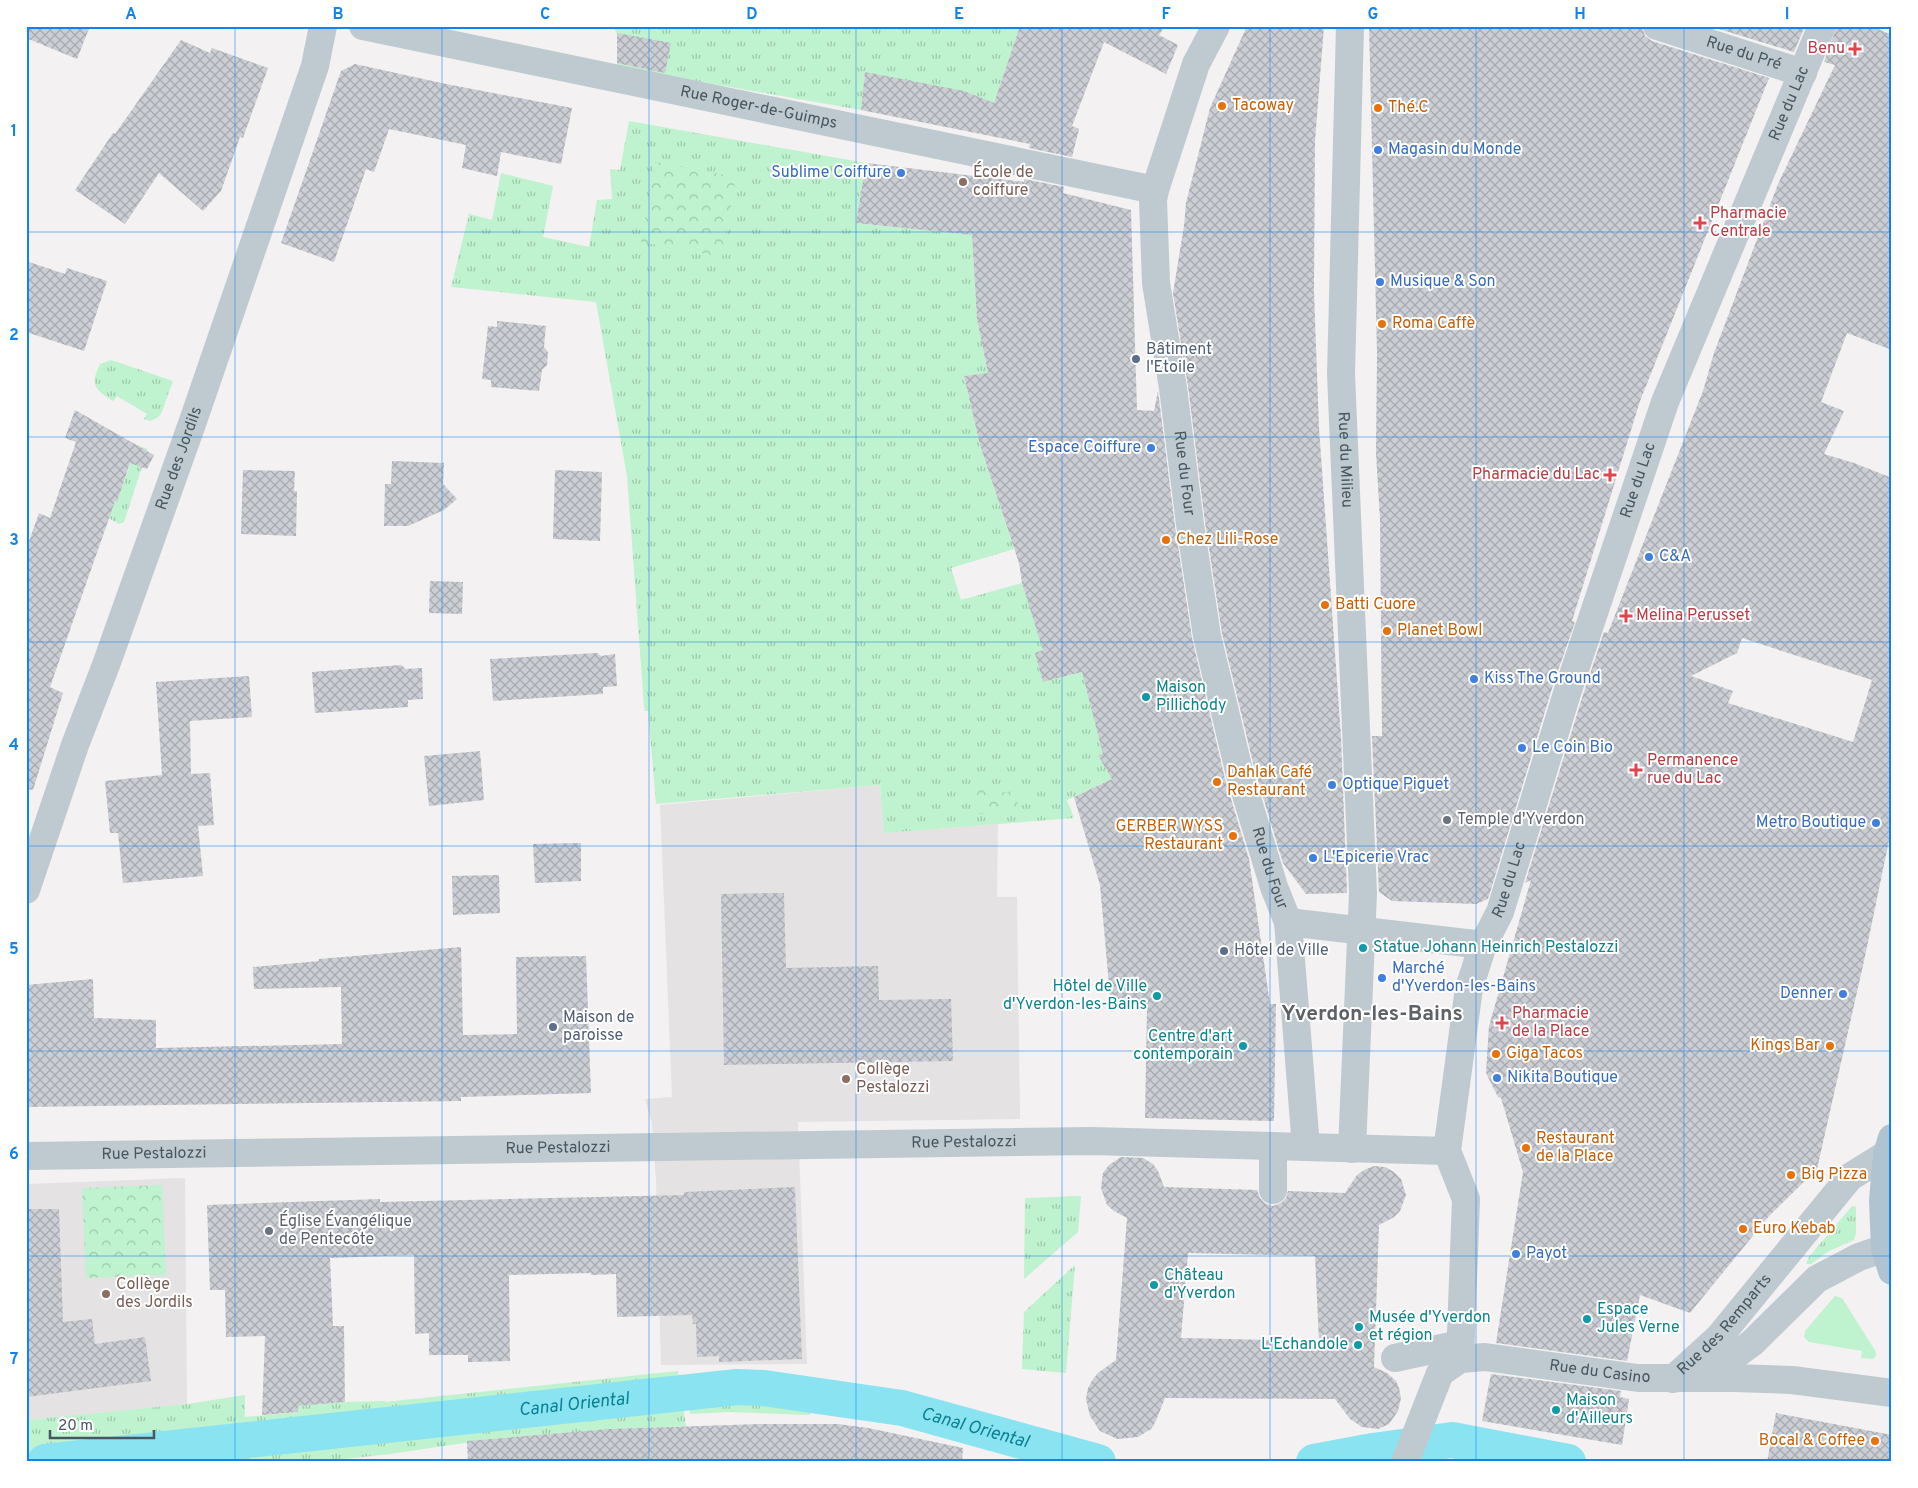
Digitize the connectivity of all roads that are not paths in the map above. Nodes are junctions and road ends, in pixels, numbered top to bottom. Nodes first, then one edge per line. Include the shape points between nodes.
1 (323, 26) edge
2 (363, 26) edge
3 (1216, 26) edge
4 (1350, 26) edge
5 (1657, 26) edge
6 (1822, 26) edge
7 (1803, 73) junction
8 (1155, 190) junction
9 (26, 890) edge
10 (1288, 922) junction
11 (1362, 931) junction
12 (1483, 945) junction
13 (1273, 1146) junction
14 (1890, 1146) edge
15 (1306, 1147) junction
16 (1352, 1149) junction
17 (1447, 1151) junction
18 (26, 1156) edge
19 (1273, 1190) dead end
20 (1888, 1259) edge
21 (1460, 1351) junction
22 (1395, 1358) dead end
23 (1674, 1379) junction
24 (1892, 1393) edge
25 (1404, 1462) edge

1 - 9 street, Rue des Jordils via 315,66 193,421
2 - 8 street, Rue Roger-de-Guimps
3 - 8 street, Rue du Four via 1196,64
4 - 11 street, Rue du Milieu via 1341,374
5 - 7 street, Rue du Pré
6 - 7 street, Rue du Lac
7 - 12 street, Rue du Lac via 1666,402 1568,690 1500,912
8 - 10 street, Rue du Four via 1156,283 1208,636 1240,775
10 - 11 street
10 - 15 street, Rue du Four
11 - 12 street
11 - 16 street, Rue du Milieu
12 - 17 street, Rue du Lac via 1469,988
13 - 15 street, Rue Pestalozzi
13 - 18 street, Rue Pestalozzi via 1091,1141
13 - 19 street
14 - 20 main road, Rue des Remparts via 1883,1201
14 - 23 street, Rue des Remparts via 1850,1177 1719,1337
15 - 16 street, Rue Pestalozzi
16 - 17 street, Rue Pestalozzi
17 - 21 street via 1466,1199
20 - 23 street, Rue des Remparts via 1859,1258 1818,1279 1752,1343 1726,1362
21 - 22 street, Rue du Casino
21 - 23 street, Rue du Casino via 1638,1378
21 - 25 street via 1440,1373
23 - 24 street, Rue du Casino via 1792,1380

